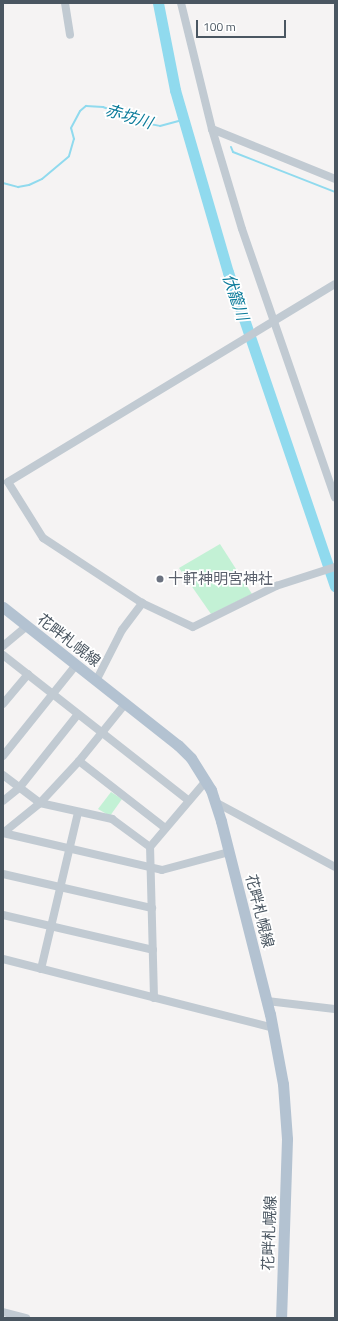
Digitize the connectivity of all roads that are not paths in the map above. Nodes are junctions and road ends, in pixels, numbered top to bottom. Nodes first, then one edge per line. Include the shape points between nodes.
1 (65, 3) edge
2 (182, 3) edge
3 (70, 35) dead end
4 (212, 129) junction
5 (335, 179) edge
6 (335, 284) edge
7 (271, 323) junction
8 (335, 497) edge
9 (335, 567) edge
10 (142, 603) junction
11 (3, 607) edge
12 (27, 626) junction
13 (3, 646) edge
14 (3, 655) edge
15 (76, 665) junction
16 (28, 674) junction
17 (96, 681) junction
18 (53, 694) junction
19 (3, 704) edge
20 (125, 704) junction
21 (78, 714) junction
22 (102, 732) junction
23 (3, 756) edge
24 (79, 761) junction
25 (3, 775) edge
26 (206, 781) junction
27 (20, 787) junction
28 (3, 801) edge
29 (189, 801) junction
30 (40, 802) junction
31 (215, 802) junction
32 (78, 812) junction
33 (165, 828) junction
34 (3, 833) edge
35 (150, 846) junction
36 (69, 849) junction
37 (229, 852) junction
38 (335, 867) edge
39 (150, 868) junction
40 (3, 874) edge
41 (60, 888) junction
42 (152, 908) junction
43 (3, 915) edge
44 (51, 926) junction
45 (153, 950) junction
46 (3, 959) edge
47 (42, 969) junction
48 (154, 998) junction
49 (267, 1001) junction
50 (335, 1009) edge
51 (274, 1028) junction
52 (3, 1312) edge
53 (26, 1318) edge
54 (281, 1318) edge

1 - 3 street
2 - 4 street
4 - 5 street
4 - 7 street
6 - 7 street
7 - 8 street
7 - 10 street via 8,482 43,538
9 - 10 street via 276,586 193,626
10 - 17 street via 122,630
11 - 12 main road, 花畔札幌線
12 - 13 street
12 - 15 main road, 花畔札幌線
14 - 16 street
15 - 17 main road, 花畔札幌線
15 - 18 street
16 - 18 street
16 - 19 street
17 - 20 main road, 花畔札幌線
18 - 21 street
18 - 23 street
20 - 22 street
20 - 26 main road, 花畔札幌線 via 178,745
21 - 22 street
21 - 27 street
22 - 24 street
22 - 29 street
24 - 30 street
24 - 33 street
25 - 27 street
26 - 29 street
26 - 31 main road, 花畔札幌線
27 - 28 street
27 - 30 street
29 - 33 street
30 - 32 street
30 - 34 street
31 - 37 main road, 花畔札幌線
31 - 38 street
32 - 35 street via 112,819
32 - 36 street
33 - 35 street
34 - 36 street
35 - 39 street
36 - 39 street
36 - 41 street
37 - 39 street via 162,870
37 - 49 main road, 花畔札幌線
39 - 42 street
40 - 41 street
41 - 42 street
41 - 44 street
42 - 45 street
43 - 44 street
44 - 45 street
44 - 47 street
45 - 48 street
46 - 47 street
47 - 48 street
48 - 51 street
49 - 50 street
49 - 51 main road, 花畔札幌線
51 - 54 main road, 花畔札幌線 via 287,1114
52 - 53 street

